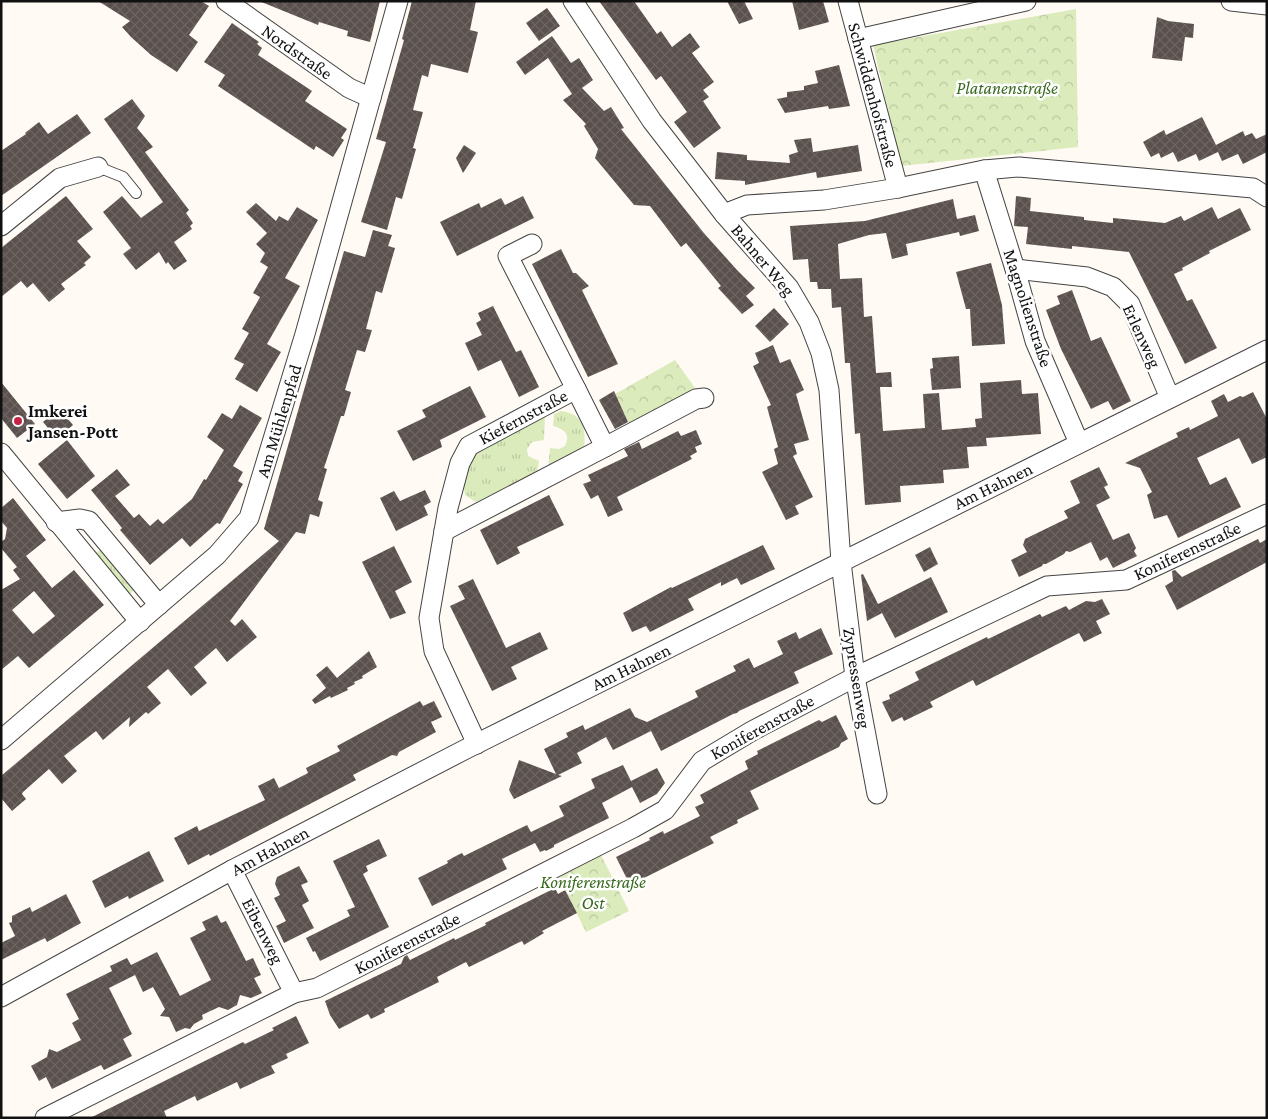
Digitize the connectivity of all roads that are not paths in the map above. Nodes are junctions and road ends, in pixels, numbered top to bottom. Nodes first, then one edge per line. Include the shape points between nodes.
1 (226, 1) edge
2 (398, 1) edge
3 (573, 1) edge
4 (848, 1) edge
5 (1026, 1) edge
6 (1232, 1) edge
7 (1267, 5) edge
8 (858, 39) junction
9 (371, 98) junction
10 (98, 167) joint
11 (984, 170) junction
12 (898, 188) junction
13 (136, 193) dead end
14 (1266, 195) edge
15 (724, 214) junction
16 (1, 226) edge
17 (532, 244) dead end
18 (1015, 269) junction
19 (1267, 350) edge
20 (576, 389) junction
21 (704, 398) dead end
22 (1170, 398) junction
23 (1079, 443) junction
24 (605, 447) junction
25 (1, 453) edge
26 (1267, 514) edge
27 (56, 522) junction
28 (444, 530) junction
29 (105, 539) junction
30 (85, 555) junction
31 (842, 562) junction
32 (159, 605) junction
33 (140, 622) junction
34 (855, 677) junction
35 (1, 740) edge
36 (476, 744) junction
37 (877, 794) dead end
38 (232, 870) junction
39 (294, 992) junction
40 (1, 997) edge
41 (45, 1118) edge

1 - 9 street, Nordstraße via 349,88
2 - 9 street, Am Mühlenpfad
3 - 15 street, Bahner Weg via 652,121
4 - 8 street, Schwiddenhofstraße
5 - 8 street
6 - 7 street
8 - 12 street, Schwiddenhofstraße
9 - 32 street, Am Mühlenpfad via 250,518 217,555
10 - 13 lane via 123,177
10 - 16 street via 60,178
11 - 12 street
11 - 14 street via 1019,167 1253,188
11 - 18 street, Magnolienstraße
12 - 15 street via 824,200 747,205
15 - 31 street, Bahner Weg via 789,288 809,322 821,352 829,390
17 - 20 street, Kiefernstraße via 508,256
18 - 22 street, Erlenweg via 1087,276 1113,287 1130,304
18 - 23 street, Magnolienstraße via 1034,341
19 - 22 street, Am Hahnen
20 - 24 street, Kiefernstraße
20 - 28 street, Kiefernstraße via 469,446 460,464
21 - 24 street
22 - 23 street, Am Hahnen
23 - 31 street, Am Hahnen
24 - 28 street
25 - 27 street
26 - 34 street, Koniferenstraße via 1126,580 1047,586
27 - 29 street via 89,521
27 - 30 street
28 - 36 street, Kiefernstraße via 430,618 434,651
29 - 30 street
29 - 32 street
30 - 33 street
31 - 34 street, Zypressenweg
31 - 36 street, Am Hahnen
32 - 33 street, Am Mühlenpfad
33 - 35 street, Am Mühlenpfad
34 - 37 street, Zypressenweg
34 - 39 street, Koniferenstraße via 702,761 664,810 633,828 317,988
36 - 38 street, Am Hahnen
38 - 39 street, Eibenweg
38 - 40 street, Am Hahnen
39 - 41 street, Koniferenstraße

